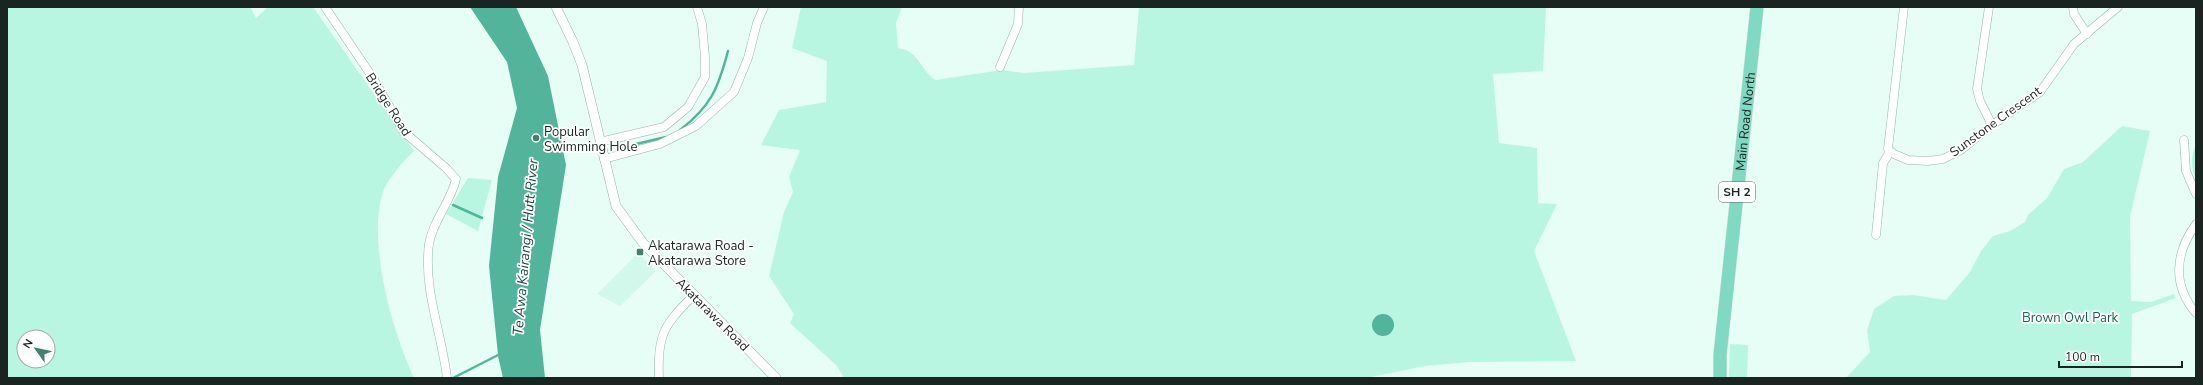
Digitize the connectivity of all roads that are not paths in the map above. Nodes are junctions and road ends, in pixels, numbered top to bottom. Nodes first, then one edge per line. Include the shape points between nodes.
1 (324, 7) edge
2 (556, 7) edge
3 (697, 7) edge
4 (764, 7) edge
5 (1019, 7) edge
6 (1757, 7) edge
7 (1904, 7) edge
8 (1989, 7) edge
9 (2073, 7) edge
10 (2118, 7) edge
11 (2087, 34) junction
12 (1000, 67) dead end
13 (1992, 125) junction
14 (2184, 140) dead end
15 (600, 142) junction
16 (1890, 152) junction
17 (604, 159) junction
18 (2196, 194) edge
19 (2196, 224) edge
20 (1876, 235) dead end
21 (694, 295) junction
22 (2196, 313) edge
23 (447, 378) edge
24 (659, 378) edge
25 (776, 378) edge
26 (1720, 378) edge

1 - 23 street, Bridge Road via 373,78 404,132 456,179 454,189 432,229 429,244 431,292
2 - 15 street, Akatarawa Road via 578,52
3 - 15 street via 705,50 705,77 688,107 664,127
4 - 17 street via 734,92 696,126 660,144
5 - 12 street via 1018,24
6 - 26 highway, Main Road North / SH 2 via 1720,356
7 - 16 street via 1888,145
8 - 13 street via 1977,89
9 - 11 street via 2074,14
10 - 11 street, Sunstone Crescent
11 - 13 street, Sunstone Crescent via 2064,56 2040,92
13 - 16 street, Sunstone Crescent via 1961,150 1943,158 1928,161 1908,160
14 - 18 street via 2186,171
15 - 17 street, Akatarawa Road
16 - 20 street via 1884,163
17 - 21 street, Akatarawa Road via 614,201 622,217 643,243
19 - 22 street via 2182,249 2178,266 2183,293
21 - 24 street via 672,318 662,336 659,345
21 - 25 street, Akatarawa Road

